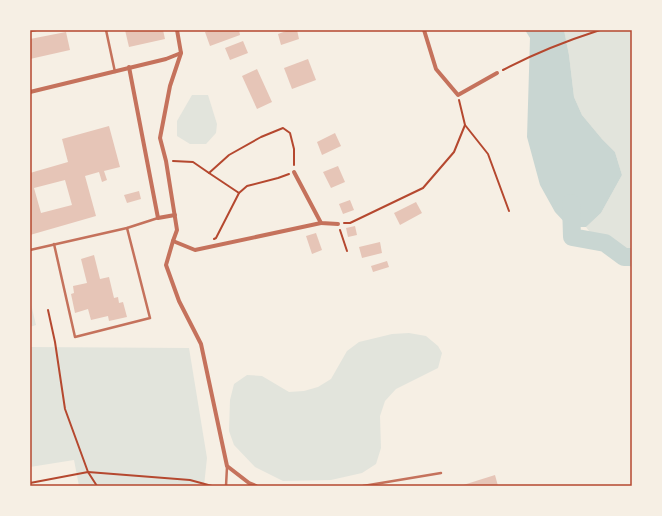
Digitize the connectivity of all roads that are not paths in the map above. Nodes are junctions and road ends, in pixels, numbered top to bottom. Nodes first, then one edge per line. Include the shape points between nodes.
1 (36, 30) edge
2 (106, 30) edge
3 (177, 30) edge
4 (424, 30) edge
5 (30, 31) edge
6 (181, 53) junction
7 (129, 67) junction
8 (115, 72) junction
9 (497, 73) road end
10 (30, 92) edge
11 (294, 172) road end
12 (175, 215) junction
13 (158, 218) junction
14 (321, 224) junction
15 (338, 224) road end
16 (127, 228) junction
17 (173, 241) junction
18 (54, 244) junction
19 (30, 250) edge
20 (227, 466) junction
21 (441, 473) dead end
22 (226, 486) edge
23 (256, 486) edge
24 (363, 486) edge

1 - 5 lane
2 - 8 lane
3 - 6 street
4 - 9 street via 436,69 458,95
6 - 7 street
6 - 12 street via 170,86 160,138
7 - 8 street
7 - 13 street
8 - 10 street
11 - 14 street
12 - 13 street
12 - 17 street via 177,230
13 - 16 lane
14 - 15 street
14 - 17 street via 195,250
16 - 18 lane
16 - 18 lane via 150,318 75,337
17 - 20 street via 166,265 179,300 201,344
18 - 19 lane
20 - 22 lane
20 - 23 street
21 - 24 lane

